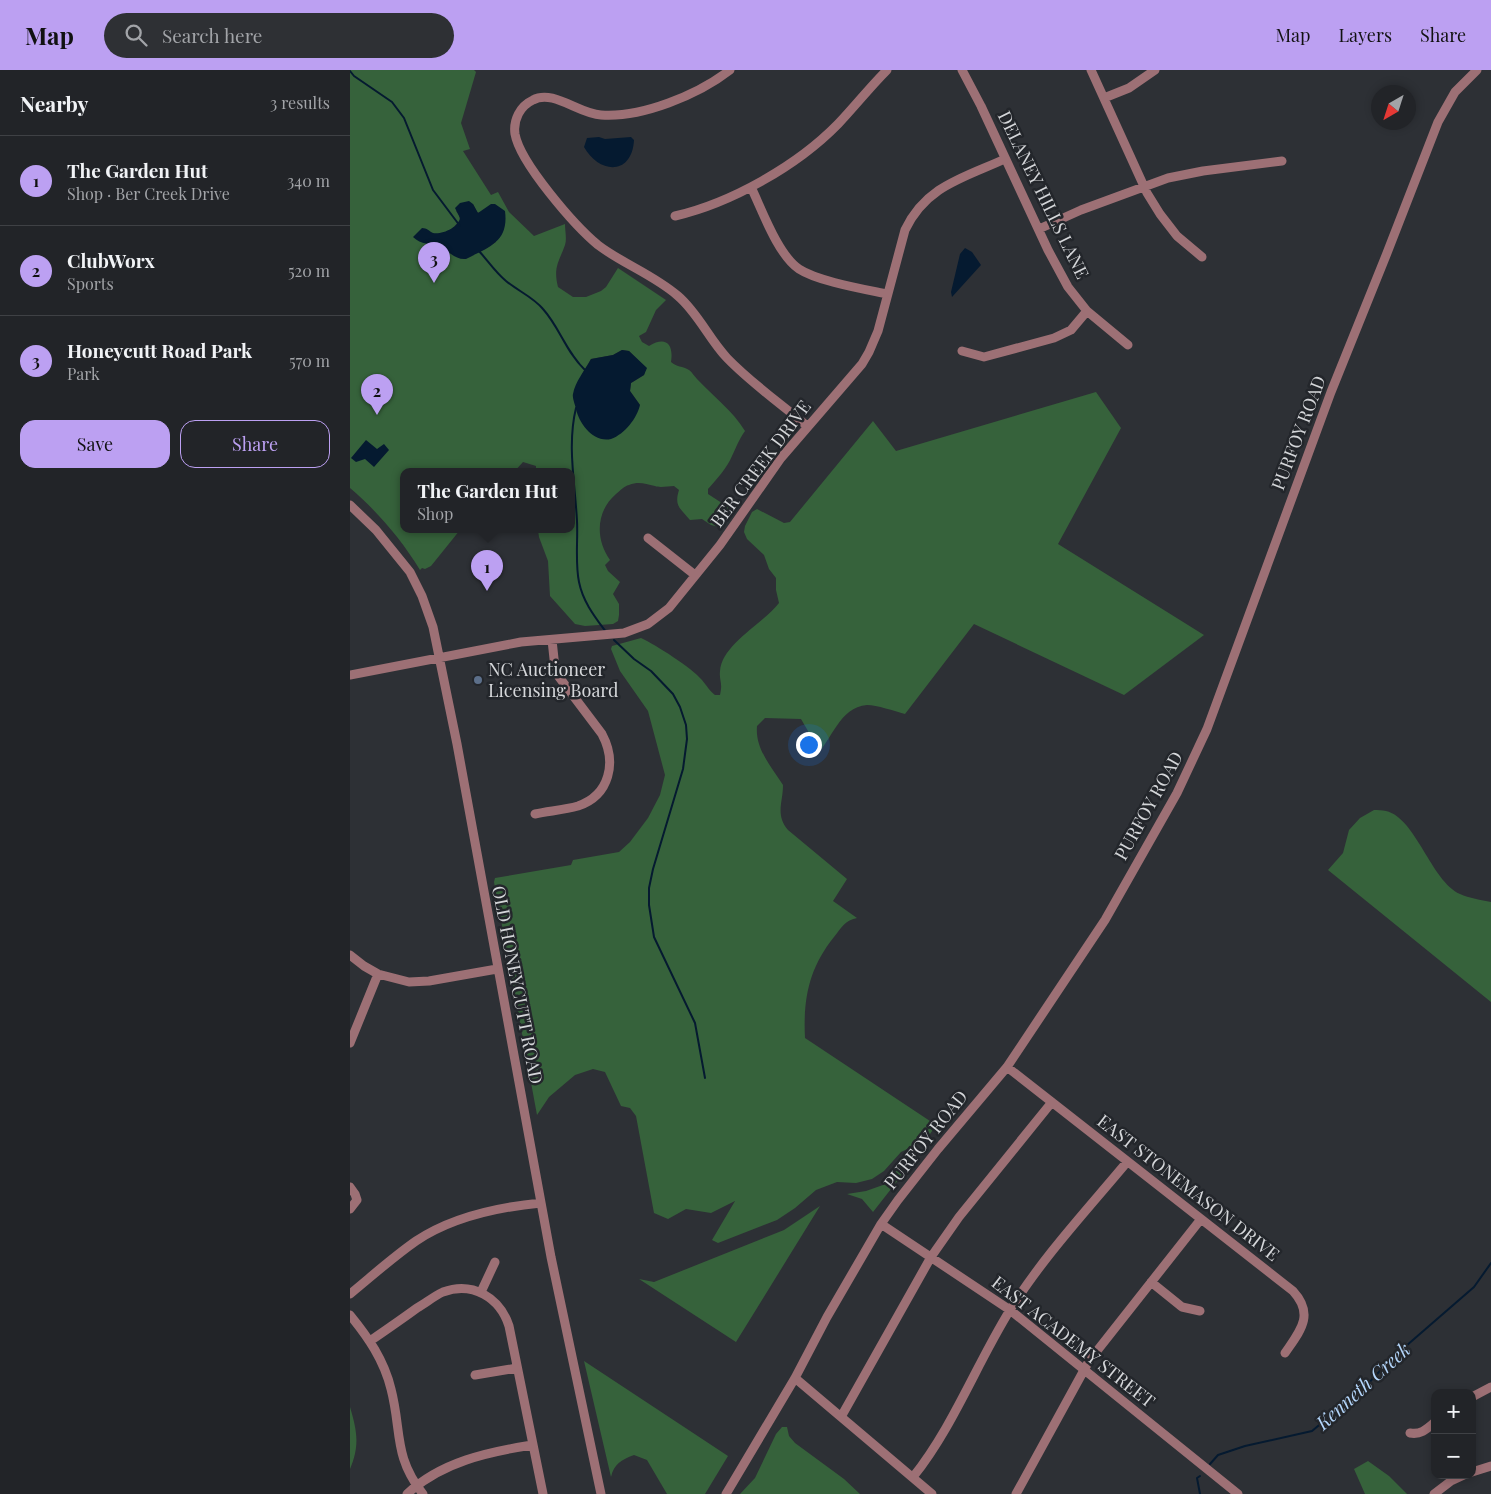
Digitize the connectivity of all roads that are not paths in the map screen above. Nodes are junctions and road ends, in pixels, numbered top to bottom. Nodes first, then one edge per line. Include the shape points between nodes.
1 (730, 70) edge
2 (887, 70) edge
3 (962, 70) edge
4 (1091, 70) edge
5 (1155, 70) edge
6 (1477, 70) edge
7 (1104, 98) junction
8 (1005, 159) junction
9 (1282, 161) dead end
10 (751, 187) junction
11 (1144, 187) junction
12 (675, 216) dead end
13 (1039, 229) junction
14 (1202, 258) dead end
15 (887, 294) junction
16 (1087, 311) junction
17 (1128, 345) dead end
18 (962, 351) dead end
19 (807, 426) junction
20 (350, 506) edge
21 (648, 538) dead end
22 (695, 576) junction
23 (552, 640) junction
24 (439, 656) junction
25 (350, 674) edge
26 (535, 814) dead end
27 (350, 955) edge
28 (497, 969) junction
29 (378, 974) junction
30 (350, 1043) edge
31 (1007, 1067) junction
32 (1052, 1102) junction
33 (1127, 1162) junction
34 (350, 1187) edge
35 (541, 1203) junction
36 (350, 1209) edge
37 (1201, 1219) junction
38 (882, 1224) junction
39 (930, 1257) junction
40 (495, 1262) dead end
41 (1151, 1282) junction
42 (482, 1292) junction
43 (350, 1294) edge
44 (1010, 1310) junction
45 (1200, 1312) dead end
46 (350, 1315) edge
47 (370, 1341) junction
48 (1285, 1353) dead end
49 (517, 1368) junction
50 (1084, 1370) junction
51 (475, 1375) dead end
52 (795, 1378) junction
53 (1490, 1391) edge
54 (1476, 1396) edge
55 (841, 1418) junction
56 (1431, 1425) edge
57 (1410, 1433) dead end
58 (532, 1445) junction
59 (1491, 1466) edge
60 (1476, 1471) edge
61 (912, 1477) junction
62 (1455, 1479) edge
63 (417, 1486) junction
64 (407, 1494) edge
65 (423, 1494) edge
66 (543, 1494) edge
67 (601, 1494) edge
68 (726, 1494) edge
69 (932, 1494) edge
70 (1016, 1494) edge
71 (1238, 1494) edge
72 (1434, 1494) edge

1 - 19 street via 683,96 628,114 599,116 548,97 534,99 517,116 516,136 543,185 589,237 676,294 727,358
2 - 10 street via 810,148
3 - 8 street, DELANEY HILLS LANE
4 - 7 street
5 - 7 street via 1129,88
6 - 31 street, PURFOY ROAD via 1455,92 1438,122 1328,401 1198,751 1105,920
7 - 11 street
8 - 13 street, DELANEY HILLS LANE
8 - 15 street, BER CREEK DRIVE via 940,188 919,206 905,230
9 - 11 street via 1202,171
10 - 12 street via 724,201
10 - 15 street via 782,250 798,269
11 - 13 street
11 - 14 street via 1177,236
13 - 16 street, DELANEY HILLS LANE via 1068,287
15 - 19 street, BER CREEK DRIVE via 869,352
16 - 17 street, DELANEY HILLS LANE
16 - 18 street via 1070,330 1054,338 984,357
19 - 22 street, BER CREEK DRIVE
20 - 24 street, OLD HONEYCUTT ROAD via 376,530 410,572 426,606
21 - 22 street
22 - 23 street, BER CREEK DRIVE via 669,608 640,628 615,635
23 - 24 street, BER CREEK DRIVE
23 - 26 street via 559,677 602,734 610,763 602,787 590,799 577,806
24 - 25 street, BER CREEK DRIVE
24 - 28 street, OLD HONEYCUTT ROAD
27 - 29 street
28 - 29 street via 416,983
28 - 35 street, OLD HONEYCUTT ROAD
29 - 30 street
31 - 32 street, EAST STONEMASON DRIVE
31 - 38 street, PURFOY ROAD via 938,1149
32 - 33 street, EAST STONEMASON DRIVE
32 - 39 street via 958,1217
33 - 37 street, EAST STONEMASON DRIVE
33 - 44 street
34 - 36 street via 357,1200
35 - 43 street via 476,1215 441,1228 416,1241
35 - 67 street, OLD HONEYCUTT ROAD
37 - 41 street
37 - 48 street, EAST STONEMASON DRIVE via 1299,1297 1304,1310 1303,1324
38 - 39 street, EAST ACADEMY STREET
38 - 52 street, PURFOY ROAD
39 - 44 street, EAST ACADEMY STREET
39 - 55 street
40 - 42 street
41 - 45 street via 1182,1307
41 - 50 street
42 - 47 street via 466,1288 442,1293
42 - 49 street via 498,1305 507,1320
44 - 50 street, EAST ACADEMY STREET
44 - 61 street via 934,1446
46 - 47 street
47 - 63 street via 392,1390 401,1455
49 - 51 street
49 - 58 street
50 - 70 street
50 - 71 street, EAST ACADEMY STREET
52 - 55 street
52 - 68 street, PURFOY ROAD
53 - 54 street
55 - 61 street
56 - 57 street via 1416,1434
58 - 63 street via 449,1466
58 - 66 street
59 - 60 street
61 - 69 street
62 - 72 street
63 - 64 street
63 - 65 street

